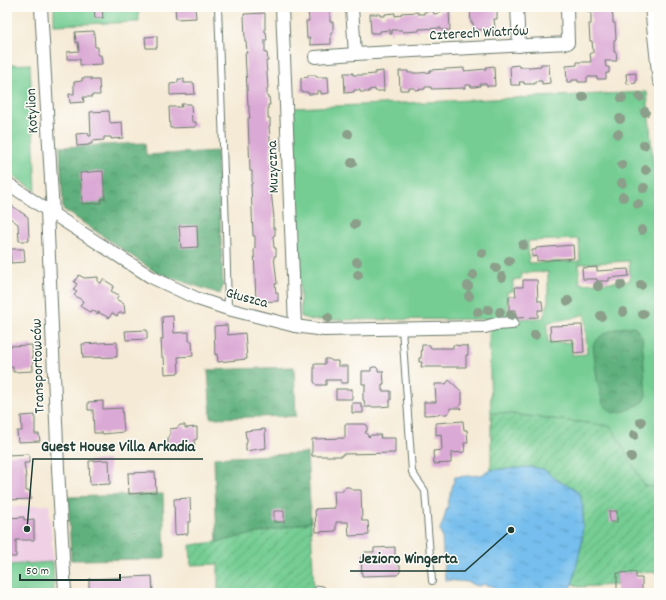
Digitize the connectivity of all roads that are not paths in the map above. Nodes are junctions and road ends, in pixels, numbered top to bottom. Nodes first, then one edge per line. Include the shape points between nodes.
1 (41, 7) edge
2 (218, 7) edge
3 (282, 7) edge
4 (352, 7) edge
5 (517, 7) edge
6 (567, 7) edge
7 (650, 7) edge
8 (519, 46) junction
9 (354, 54) junction
10 (314, 57) dead end
11 (659, 81) edge
12 (7, 183) edge
13 (50, 212) junction
14 (228, 309) junction
15 (512, 323) dead end
16 (295, 326) junction
17 (402, 328) junction
18 (432, 581) dead end
19 (64, 593) edge

1 - 13 street, Kotylion
2 - 14 lane
3 - 16 street, Muzyczna
4 - 9 street
5 - 8 street
6 - 8 street, Czterech Wiatrów via 568,43
7 - 11 street
8 - 9 street, Czterech Wiatrów
9 - 10 street, Czterech Wiatrów
12 - 13 street, Głuszca
13 - 14 street, Głuszca via 151,277 198,299
13 - 19 street, Transportowców
14 - 16 street, Głuszca
15 - 17 street, Głuszca
16 - 17 street, Głuszca via 324,330
17 - 18 lane via 412,472 425,491

